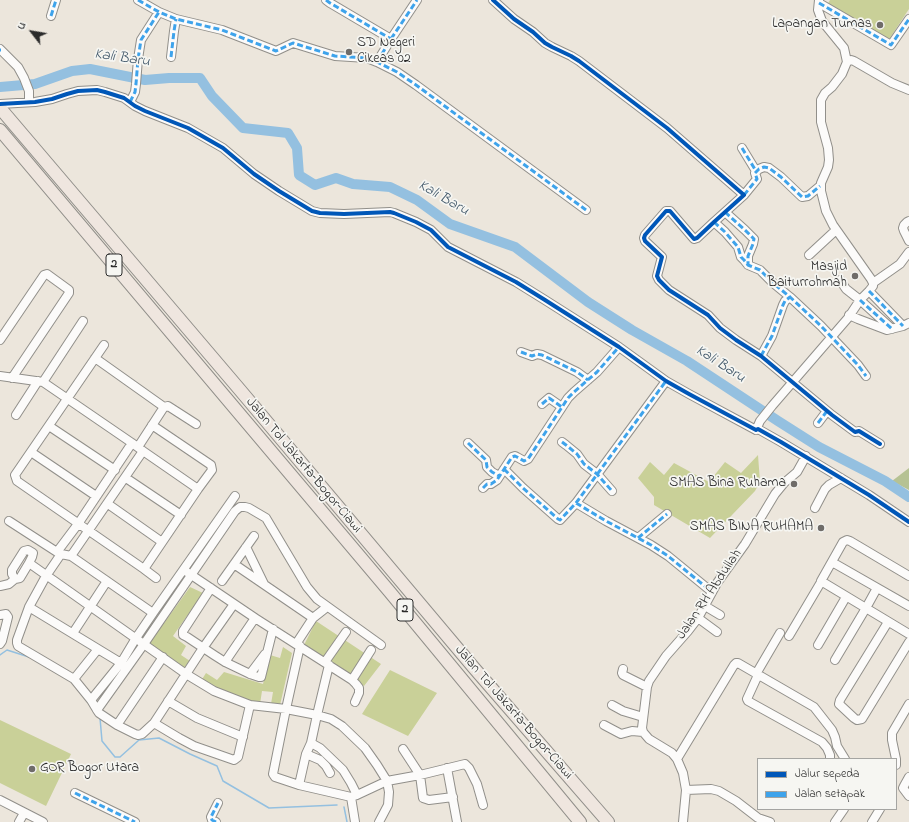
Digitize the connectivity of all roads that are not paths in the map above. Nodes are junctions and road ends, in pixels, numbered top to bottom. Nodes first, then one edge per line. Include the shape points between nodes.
1 (56, 0) edge
2 (138, 0) edge
3 (326, 0) edge
4 (417, 0) edge
5 (493, 0) edge
6 (819, 2) edge
7 (159, 12) junction
8 (52, 16) dead end
9 (176, 19) junction
10 (909, 19) edge
11 (391, 39) junction
12 (0, 50) edge
13 (171, 57) dead end
14 (378, 62) junction
15 (847, 62) junction
16 (909, 90) edge
17 (29, 102) junction
18 (130, 102) junction
19 (0, 104) edge
20 (0, 108) edge
21 (0, 130) edge
22 (742, 148) dead end
23 (756, 171) junction
24 (820, 186) junction
25 (744, 195) junction
26 (586, 210) dead end
27 (725, 212) junction
28 (909, 221) edge
29 (714, 222) junction
30 (836, 230) junction
31 (909, 241) edge
32 (909, 252) edge
33 (809, 255) dead end
34 (748, 265) junction
35 (840, 280) dead end
36 (873, 283) junction
37 (869, 291) junction
38 (790, 297) junction
39 (860, 300) junction
40 (849, 314) junction
41 (83, 321) dead end
42 (906, 324) edge
43 (892, 329) junction
44 (831, 336) junction
45 (0, 340) edge
46 (104, 345) dead end
47 (619, 347) junction
48 (521, 352) dead end
49 (762, 356) junction
50 (95, 358) junction
51 (866, 376) dead end
52 (0, 377) edge
53 (12, 378) junction
54 (588, 380) junction
55 (666, 381) junction
56 (41, 382) junction
57 (792, 382) junction
58 (240, 390) junction
59 (67, 398) junction
60 (229, 400) junction
61 (542, 404) dead end
62 (164, 407) junction
63 (562, 407) junction
64 (827, 410) junction
65 (16, 415) dead end
66 (818, 423) dead end
67 (196, 424) dead end
68 (152, 425) junction
69 (49, 426) junction
70 (756, 430) junction
71 (562, 442) dead end
72 (468, 444) dead end
73 (880, 444) dead end
74 (138, 447) junction
75 (31, 452) junction
76 (806, 456) junction
77 (504, 469) junction
78 (115, 470) junction
79 (597, 474) junction
80 (499, 476) junction
81 (126, 478) junction
82 (841, 478) junction
83 (483, 488) dead end
84 (198, 489) junction
85 (612, 491) dead end
86 (96, 496) junction
87 (236, 496) dead end
88 (576, 503) junction
89 (108, 504) junction
90 (815, 508) dead end
91 (181, 514) junction
92 (667, 514) dead end
93 (8, 521) dead end
94 (909, 522) edge
95 (78, 524) junction
96 (88, 531) junction
97 (254, 536) dead end
98 (638, 538) junction
99 (162, 542) junction
100 (246, 547) junction
101 (59, 553) junction
102 (71, 556) junction
103 (832, 562) junction
104 (29, 563) junction
105 (234, 564) junction
106 (144, 569) junction
107 (184, 570) junction
108 (192, 575) junction
109 (46, 576) junction
110 (909, 576) edge
111 (156, 578) dead end
112 (15, 579) junction
113 (222, 580) dead end
114 (107, 582) junction
115 (821, 582) junction
116 (0, 586) edge
117 (265, 586) junction
118 (211, 588) junction
119 (877, 588) junction
120 (712, 592) junction
121 (846, 596) junction
122 (234, 604) junction
123 (90, 606) junction
124 (705, 606) junction
125 (909, 606) edge
126 (29, 607) junction
127 (327, 607) junction
128 (866, 608) junction
129 (154, 613) junction
130 (0, 615) edge
131 (720, 615) dead end
132 (255, 618) junction
133 (312, 618) junction
134 (698, 618) junction
135 (888, 622) junction
136 (273, 629) junction
137 (346, 632) dead end
138 (717, 632) dead end
139 (73, 633) junction
140 (780, 633) dead end
141 (909, 634) edge
142 (789, 636) dead end
143 (136, 638) junction
144 (909, 642) edge
145 (0, 644) edge
146 (144, 644) junction
147 (298, 645) junction
148 (381, 645) dead end
149 (818, 645) dead end
150 (203, 648) junction
151 (98, 649) junction
152 (371, 650) dead end
153 (163, 658) junction
154 (835, 660) dead end
155 (225, 662) junction
156 (120, 663) junction
157 (327, 664) junction
158 (623, 669) dead end
159 (186, 674) junction
160 (757, 674) junction
161 (74, 679) junction
162 (352, 680) junction
163 (647, 687) junction
164 (92, 700) junction
165 (168, 701) junction
166 (356, 702) dead end
167 (909, 704) edge
168 (250, 705) junction
169 (612, 705) dead end
170 (286, 709) junction
171 (97, 710) junction
172 (317, 715) junction
173 (643, 717) junction
174 (154, 723) junction
175 (604, 725) dead end
176 (117, 726) junction
177 (643, 732) junction
178 (244, 737) junction
179 (311, 743) junction
180 (403, 750) dead end
181 (306, 754) junction
182 (830, 758) edge
183 (844, 758) edge
184 (896, 758) edge
185 (677, 759) junction
186 (447, 768) junction
187 (330, 773) dead end
188 (420, 775) junction
189 (909, 777) edge
190 (387, 780) junction
191 (299, 785) junction
192 (686, 790) junction
193 (75, 793) dead end
194 (354, 796) junction
195 (909, 796) edge
196 (453, 797) junction
197 (0, 800) edge
198 (218, 803) dead end
199 (483, 804) dead end
200 (843, 810) edge
201 (879, 810) edge
202 (24, 813) junction
203 (19, 822) edge
204 (43, 822) edge
205 (135, 822) edge
206 (216, 822) edge
207 (355, 822) edge
208 (379, 822) edge
209 (457, 822) edge
210 (580, 822) edge
211 (608, 822) edge
212 (683, 822) edge
213 (770, 822) edge
214 (835, 822) edge
215 (872, 822) edge

1 - 8 street
2 - 7 street
3 - 11 street
4 - 11 street
5 - 25 street via 545,43 571,56 667,128
6 - 10 street via 891,45
6 - 15 street via 818,10 822,21 844,48
7 - 9 street
7 - 18 street via 142,40 135,92
9 - 13 street
9 - 14 street via 222,30 276,51 293,43 335,56 367,58
11 - 14 street
12 - 17 street via 18,67 29,91
14 - 26 street via 416,85
15 - 16 street via 854,61
15 - 24 street via 842,74 821,100 821,122 829,160
17 - 18 street via 52,99 71,92 97,90
17 - 19 street
18 - 47 street via 145,111 188,128 224,148 254,174 312,211 344,214 390,212 416,222 431,230 448,247 516,282
20 - 58 highway, Jalan Tol Jakarta–Bogor–Ciawi / 2
21 - 60 highway, Jalan Tol Jakarta–Bogor–Ciawi / 2
22 - 23 street
23 - 24 street via 764,167 769,168 802,197 808,196
23 - 25 street via 757,179
24 - 30 street via 826,211
25 - 27 street
27 - 29 street
27 - 34 street via 754,239 748,256
28 - 31 street via 903,228
29 - 34 street via 738,247 741,257
29 - 49 street via 694,239 667,210 644,238 662,257 657,276 669,290
30 - 33 street
30 - 36 street
32 - 36 street via 900,264
34 - 38 street via 760,270
35 - 39 street via 846,289
36 - 37 street
37 - 39 street
37 - 42 street
38 - 44 street
38 - 49 street via 783,305
39 - 40 street
39 - 43 street
40 - 43 street via 883,329
40 - 44 street
41 - 56 street
42 - 43 street
44 - 51 street
44 - 57 street
45 - 53 street via 44,275 47,274 69,290
46 - 50 street
47 - 54 street
47 - 55 street
48 - 54 street via 532,356 539,353
49 - 57 street
50 - 59 street
50 - 62 street
52 - 53 street
53 - 56 street
54 - 63 street
55 - 70 street
55 - 79 street
56 - 59 street
56 - 65 street
57 - 64 street
57 - 70 street via 760,421
58 - 60 highway
58 - 211 highway, Jalan Tol Jakarta–Bogor–Ciawi / 2 via 474,668
59 - 69 street
59 - 74 street
60 - 210 highway, Jalan Tol Jakarta–Bogor–Ciawi / 2
61 - 63 street via 549,398
62 - 67 street via 168,406
62 - 68 street
63 - 77 street via 528,459 524,461 512,457
64 - 66 street
64 - 73 street via 855,432 859,431
68 - 74 street
68 - 84 street via 211,465 212,470
69 - 75 street
69 - 78 street
70 - 76 street
71 - 79 street
72 - 80 street via 486,460 487,468
74 - 78 street
74 - 81 street
74 - 84 street
75 - 86 street
75 - 95 street via 15,475 17,481
76 - 82 street
76 - 120 street, Jalan RH Abdullah via 798,472 775,494
77 - 80 street
77 - 88 street via 560,520
78 - 86 street
79 - 85 street
79 - 88 street
80 - 83 street via 494,483
81 - 89 street
81 - 91 street
82 - 90 street via 825,489
82 - 94 street
84 - 91 street
86 - 95 street
87 - 107 street
88 - 98 street
89 - 96 street
89 - 99 street
91 - 99 street
92 - 98 street
93 - 101 street
95 - 96 street
95 - 101 street
96 - 102 street
96 - 106 street
97 - 100 street
98 - 120 street via 668,556
99 - 106 street
100 - 105 street
100 - 117 street
101 - 102 street
101 - 109 street
102 - 114 street
103 - 110 street via 847,540
103 - 115 street
103 - 119 street
104 - 109 street
104 - 112 street via 20,578
104 - 112 street via 33,553 28,550 24,551 12,570
105 - 113 street
105 - 117 street
106 - 111 street
107 - 108 street
107 - 129 street
108 - 118 street
108 - 127 street via 235,511 245,507 266,518 307,587 316,599
108 - 146 street
109 - 123 street
109 - 126 street
112 - 116 street
114 - 123 street
114 - 129 street
115 - 121 street
115 - 142 street
117 - 133 street
118 - 122 street
118 - 150 street via 183,631 183,635
119 - 125 street
119 - 128 street
120 - 124 street, Jalan RH Abdullah
121 - 128 street
121 - 149 street
122 - 132 street
122 - 150 street
123 - 139 street
123 - 143 street
124 - 131 street
124 - 134 street, Jalan RH Abdullah
126 - 139 street
126 - 161 street via 17,640 18,646
127 - 133 street
127 - 148 street
128 - 135 street
128 - 154 street
129 - 143 street
130 - 145 street via 6,614 8,617
132 - 136 street
132 - 155 street
133 - 147 street
134 - 138 street
134 - 163 street, Jalan RH Abdullah via 666,656
135 - 141 street
135 - 144 street via 840,700 839,704 854,718 862,719
136 - 147 street
136 - 155 street via 267,651 250,674
137 - 157 street
139 - 151 street
140 - 160 street
143 - 146 street
143 - 156 street
146 - 153 street
146 - 171 street
147 - 157 street
147 - 170 street
150 - 155 street
150 - 159 street
151 - 156 street
151 - 161 street
152 - 162 street
153 - 159 street
153 - 176 street
156 - 164 street
157 - 162 street
157 - 172 street
158 - 163 street via 623,675
159 - 165 street
159 - 168 street via 214,691
160 - 182 street via 748,701 822,742
160 - 183 street via 816,709 832,730 836,746
160 - 185 street via 736,663
161 - 164 street
162 - 166 street via 359,693
163 - 173 street, Jalan RH Abdullah
164 - 171 street
165 - 174 street
165 - 178 street via 197,718
167 - 184 street via 892,733
168 - 170 street
168 - 178 street
169 - 173 street
170 - 172 street
170 - 191 street via 273,774 277,778
171 - 176 street
172 - 179 street
172 - 190 street via 335,721 347,729 365,748
173 - 177 street, Jalan RH Abdullah
174 - 176 street via 138,735
174 - 178 street via 194,746 234,760 238,757
175 - 177 street via 621,734
177 - 185 street
179 - 181 street
179 - 194 street via 343,770 351,783
180 - 188 street
181 - 187 street via 320,760
181 - 191 street
185 - 192 street
186 - 188 street
186 - 196 street
186 - 199 street via 467,765 477,784
188 - 190 street
188 - 196 street via 423,798 429,800
189 - 195 street via 903,788
190 - 194 street
190 - 208 street via 388,805
191 - 194 street
192 - 212 street
192 - 213 street via 719,791 758,818
193 - 205 street
194 - 207 street
196 - 209 street
197 - 202 street
198 - 206 street via 211,817
200 - 214 street
201 - 215 street
202 - 203 street
202 - 204 street

